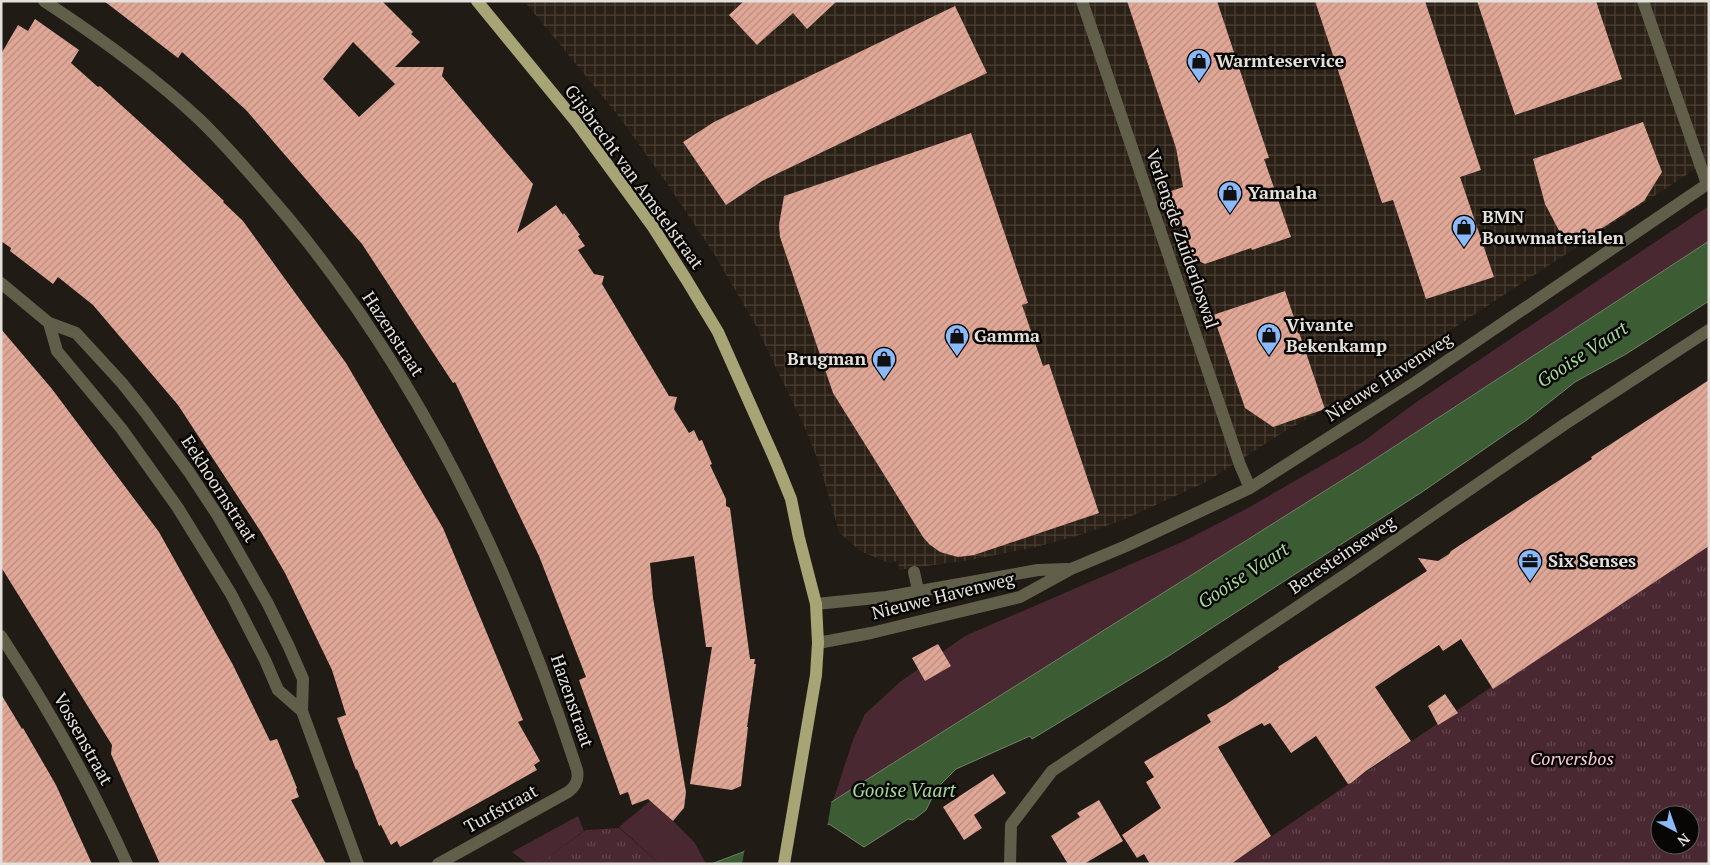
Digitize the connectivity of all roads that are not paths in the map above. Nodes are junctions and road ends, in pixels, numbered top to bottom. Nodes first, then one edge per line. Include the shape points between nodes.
1 (44, 1) edge
2 (477, 1) edge
3 (1082, 1) edge
4 (1642, 1) edge
5 (1708, 183) edge
6 (1, 283) edge
7 (49, 323) junction
8 (1709, 330) edge
9 (1250, 488) junction
10 (1071, 569) junction
11 (914, 572) dead end
12 (918, 590) junction
13 (816, 604) junction
14 (1, 636) edge
15 (818, 643) junction
16 (302, 711) junction
17 (578, 781) joint
18 (127, 864) edge
19 (358, 864) edge
20 (438, 864) edge
21 (784, 864) edge
22 (1010, 864) edge

1 - 17 street, Hazenstraat via 137,66 199,120 266,191 353,303 428,421 490,542 543,671
2 - 13 main road, Gijsbrecht van Amstelstraat via 578,123 653,227 718,332 790,499
3 - 9 street, Verlengde Zuiderloswal
4 - 5 street
5 - 9 street, Nieuwe Havenweg via 1416,382
6 - 7 street, Eekhoornstraat
7 - 16 street, Eekhoornstraat via 57,351 121,428 178,508 231,594 278,690
7 - 16 street, Eekhoornstraat via 76,333 145,412 199,487 244,560 290,647 303,679
8 - 22 street, Beresteinseweg via 1052,771 1011,825
9 - 10 street, Nieuwe Havenweg
10 - 12 street, Nieuwe Havenweg via 1038,570
10 - 15 street, Nieuwe Havenweg via 1020,596
11 - 12 street
12 - 13 street, Nieuwe Havenweg via 865,600
13 - 15 main road, Gijsbrecht van Amstelstraat
14 - 18 street, Vossenstraat via 72,751
15 - 21 main road, Gijsbrecht van Amstelstraat via 816,675
16 - 19 street, Eekhoornstraat
17 - 20 street, Turfstraat via 568,792

